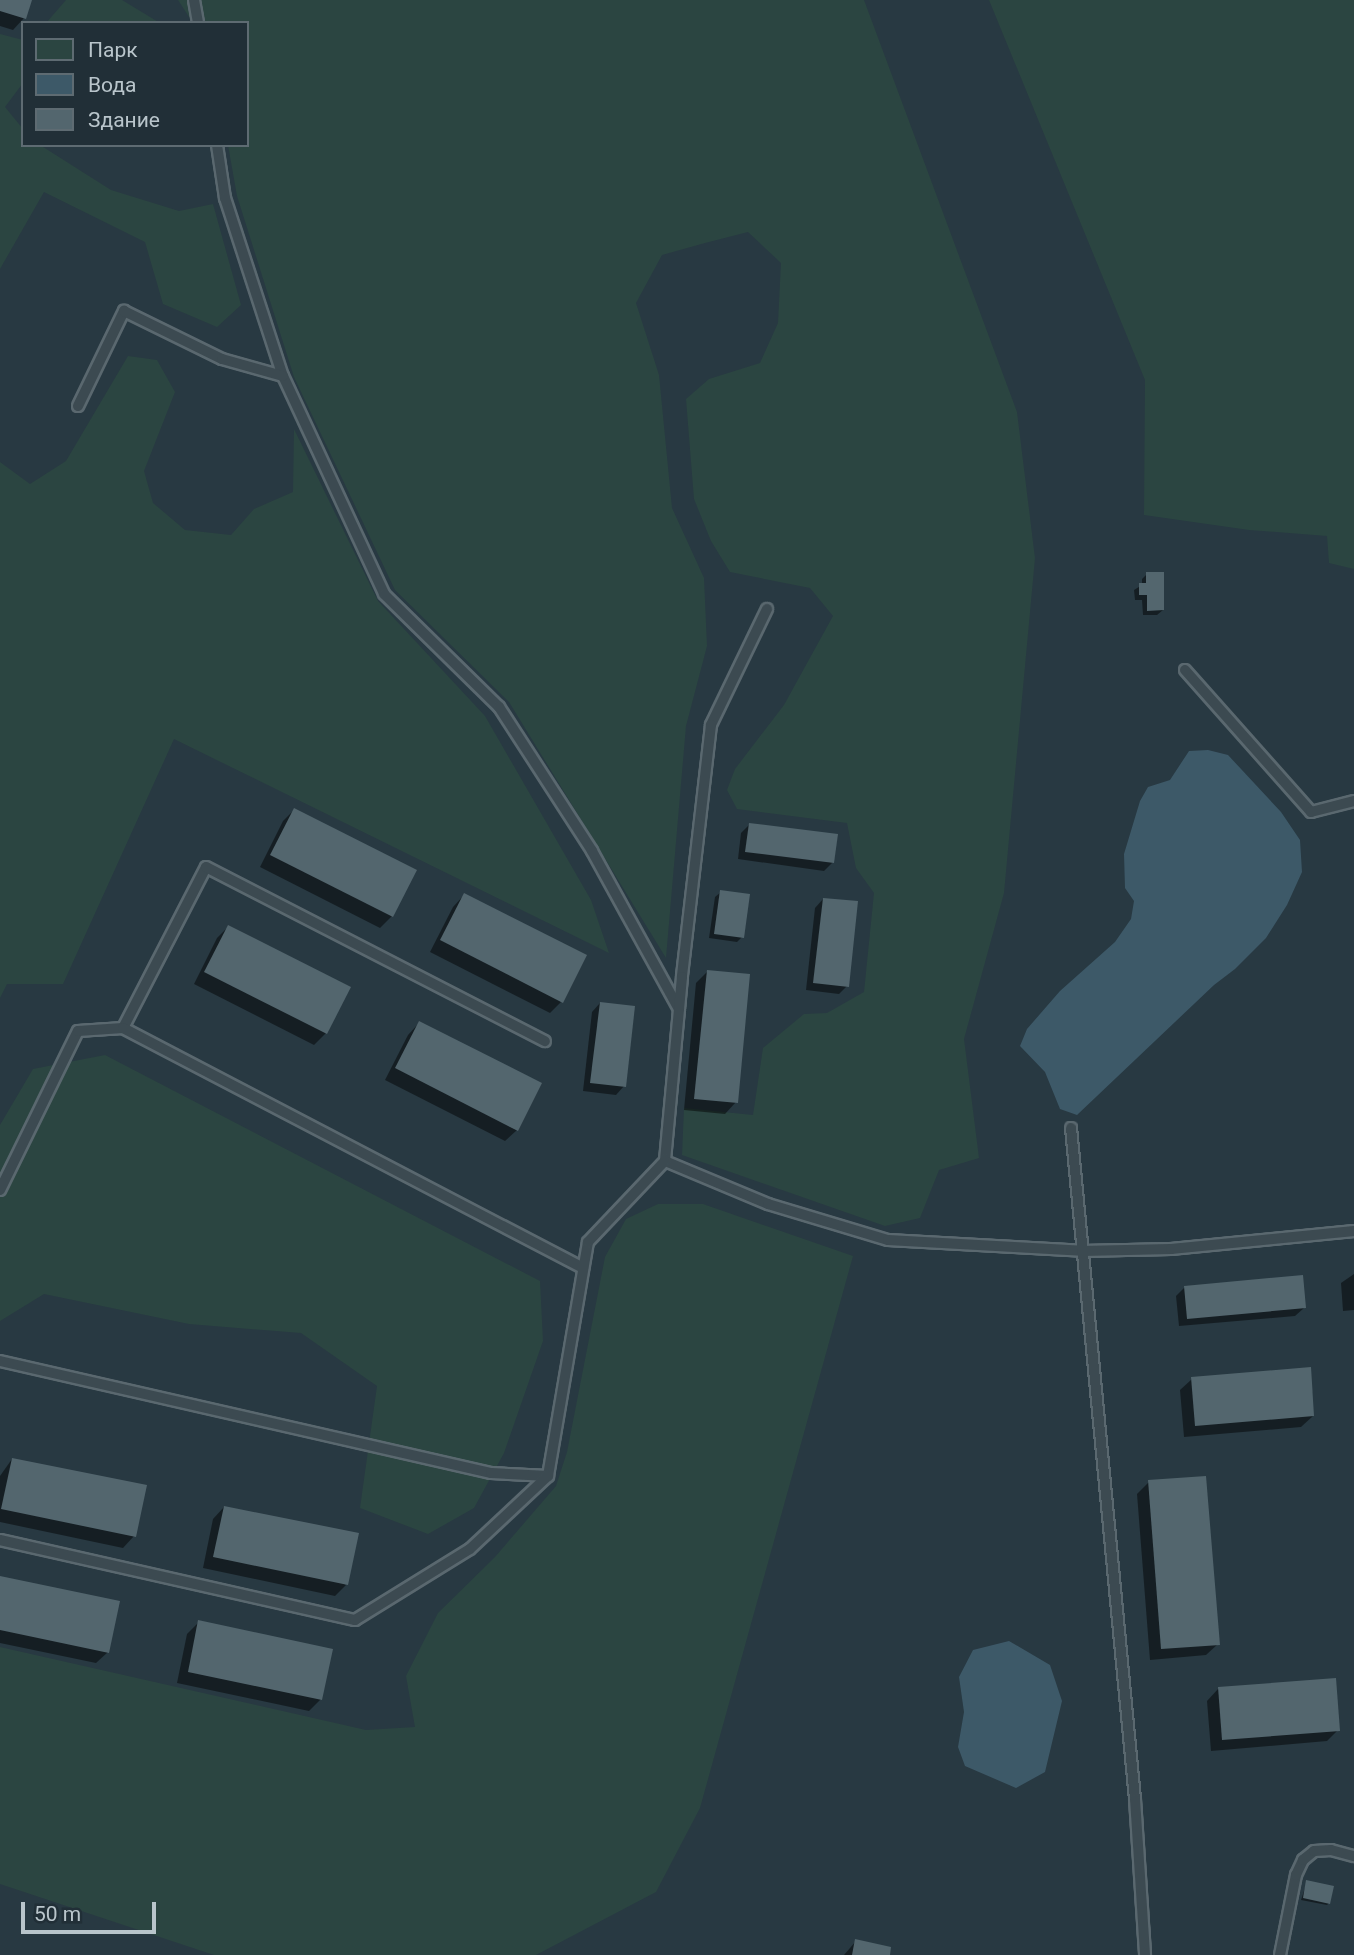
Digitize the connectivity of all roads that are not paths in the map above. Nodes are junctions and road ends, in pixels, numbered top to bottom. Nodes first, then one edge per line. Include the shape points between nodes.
1 (194, 0) edge
2 (198, 21) edge
3 (217, 147) edge
4 (283, 376) junction
5 (78, 406) dead end
6 (767, 609) dead end
7 (1185, 670) dead end
8 (1354, 802) edge
9 (679, 1010) junction
10 (123, 1028) junction
11 (545, 1041) dead end
12 (1071, 1128) dead end
13 (665, 1161) junction
14 (0, 1190) edge
15 (1354, 1231) edge
16 (1082, 1251) junction
17 (583, 1268) junction
18 (0, 1361) edge
19 (548, 1476) junction
20 (0, 1540) edge
21 (1354, 1856) edge
22 (1145, 1955) edge
23 (1280, 1955) edge

1 - 2 lane
3 - 4 lane via 225,198
4 - 5 lane via 222,359 124,311
4 - 9 lane via 384,594 499,708 592,851
6 - 9 lane via 711,725
7 - 8 lane via 1311,812
9 - 13 lane
10 - 11 lane via 206,867
10 - 14 lane via 78,1031
10 - 17 lane
12 - 16 lane
13 - 16 lane via 768,1204 888,1240
13 - 17 lane via 588,1242
15 - 16 lane via 1171,1250
16 - 22 lane via 1135,1799
17 - 19 lane
18 - 19 lane via 491,1473
19 - 20 lane via 470,1549 355,1619
21 - 23 lane via 1314,1851 1303,1860

